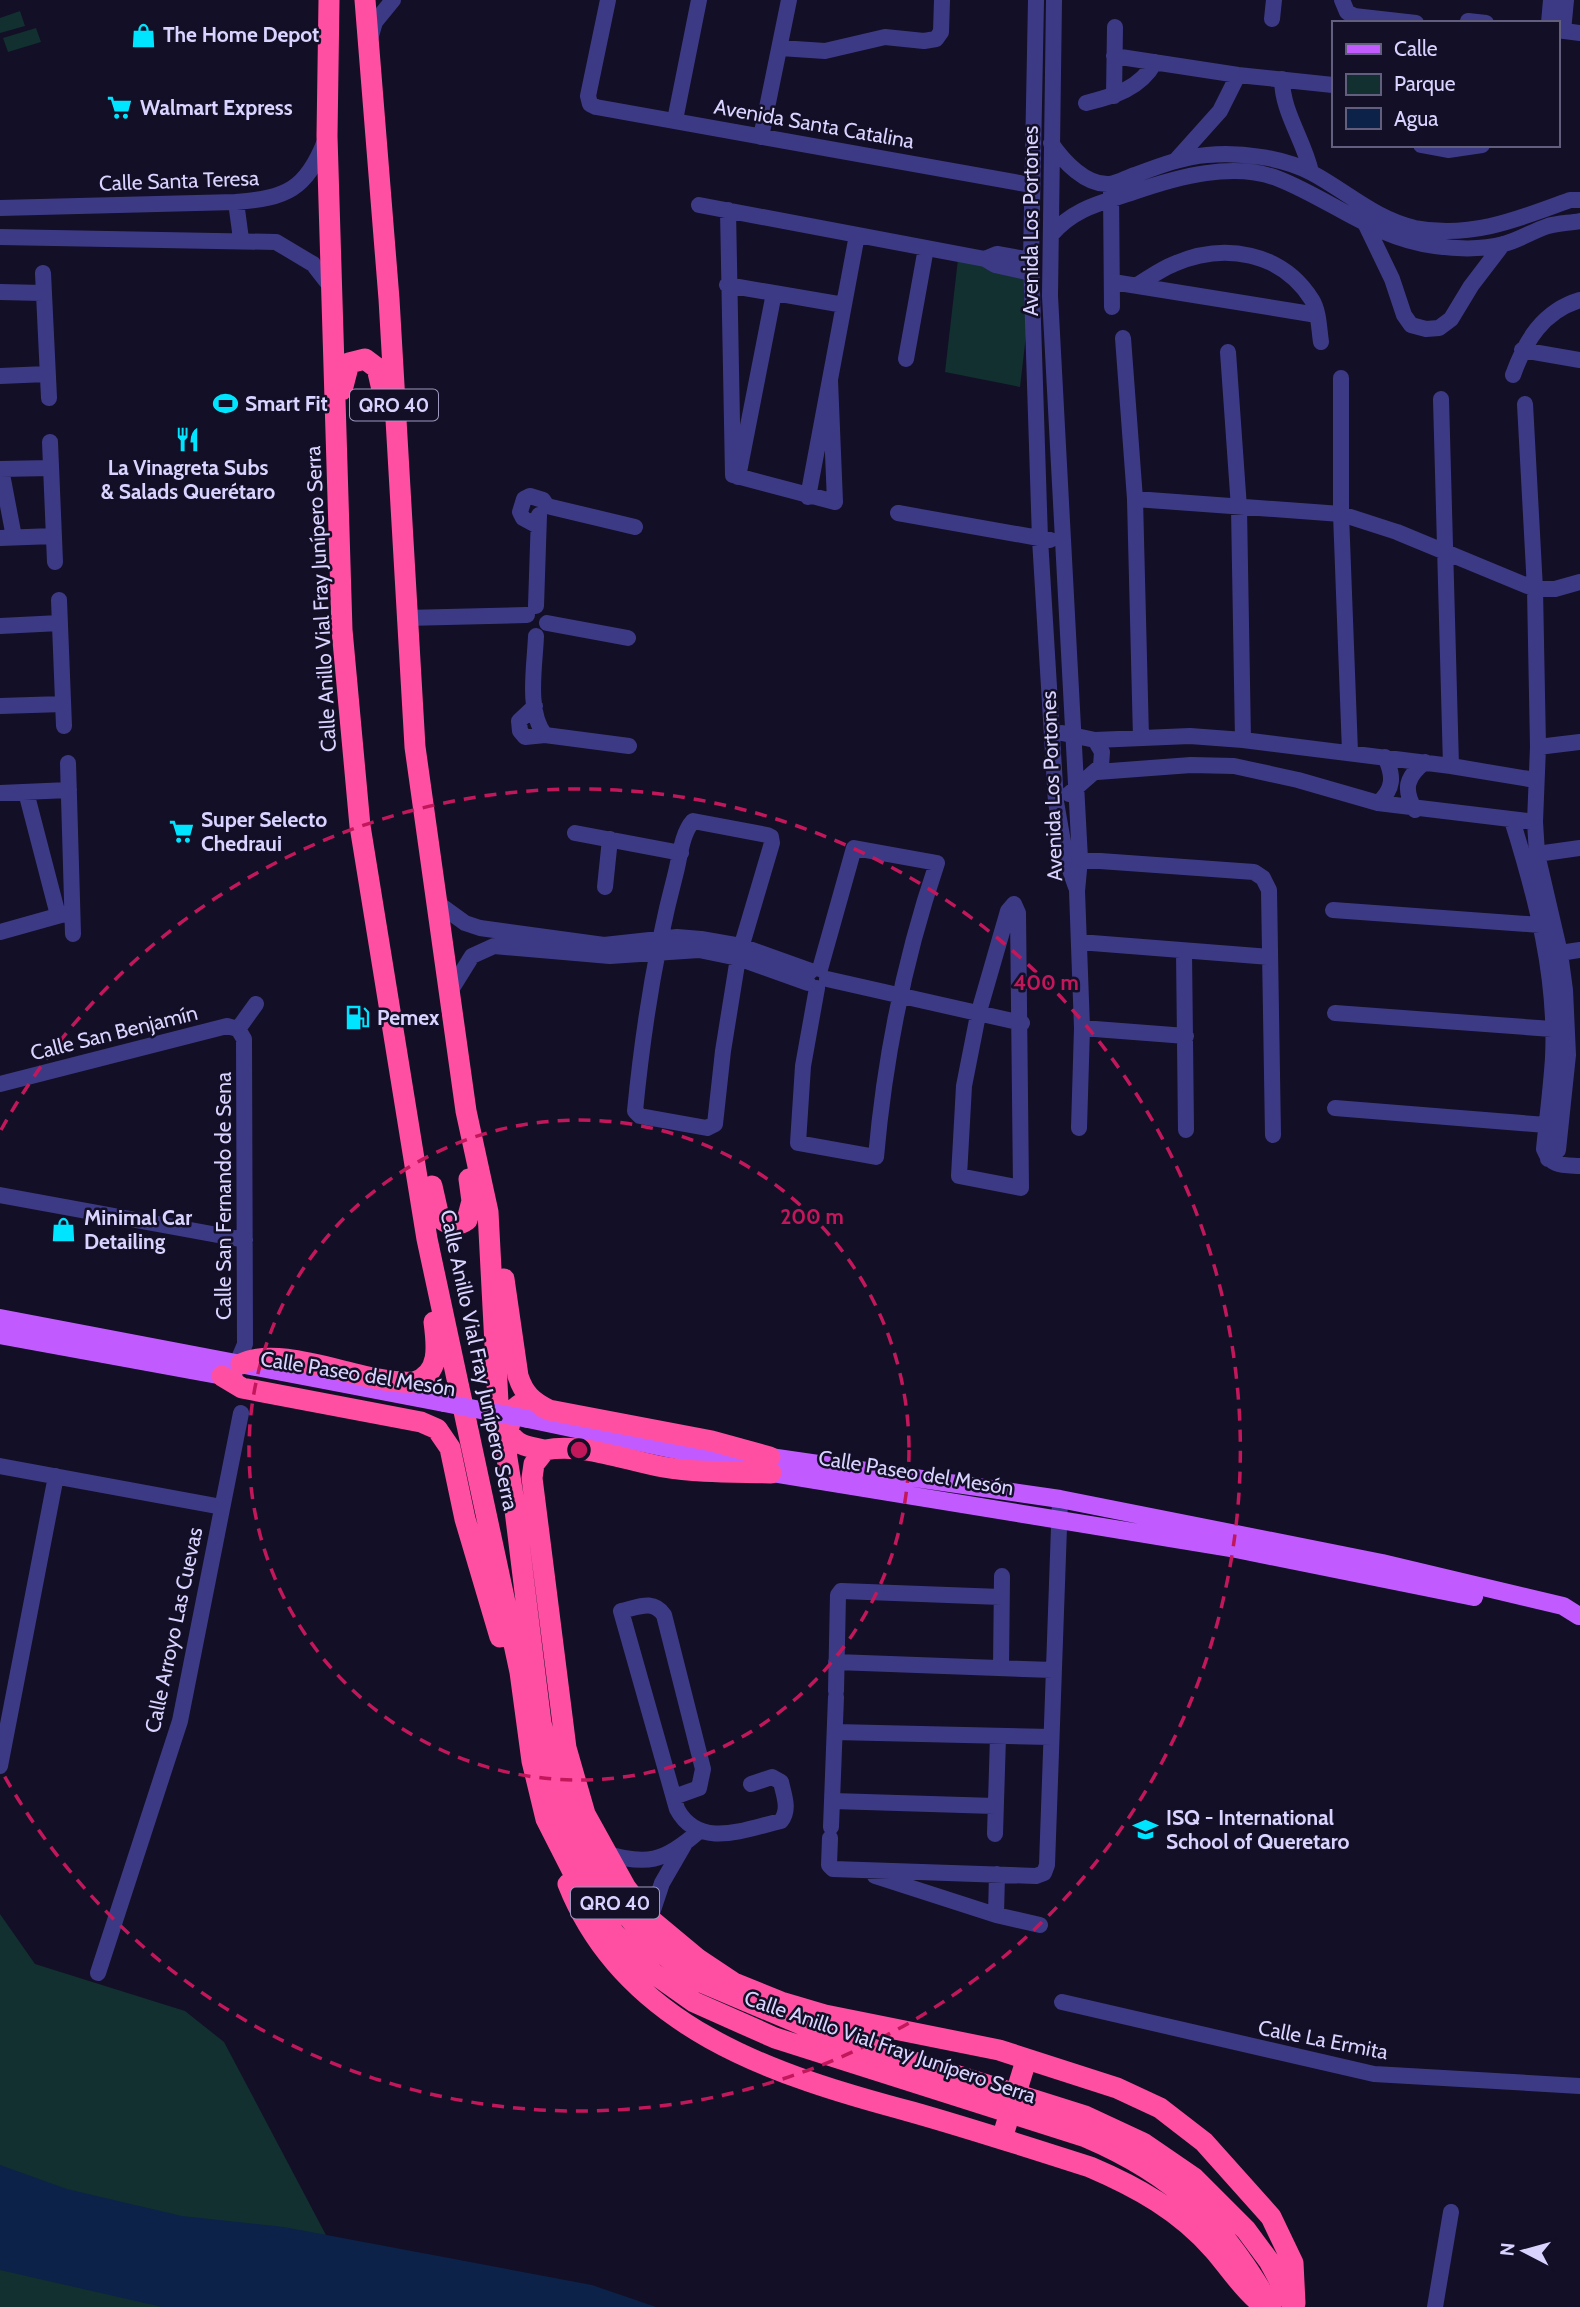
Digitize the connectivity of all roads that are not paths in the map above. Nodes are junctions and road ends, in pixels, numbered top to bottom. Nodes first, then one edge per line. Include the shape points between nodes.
1 (314, 0) edge
2 (328, 0) edge
3 (365, 0) edge
4 (393, 0) edge
5 (608, 0) edge
6 (699, 0) edge
7 (789, 0) edge
8 (942, 0) edge
9 (1036, 0) edge
10 (1054, 0) edge
11 (1274, 0) edge
12 (1342, 0) edge
13 (1552, 0) edge
14 (1566, 0) edge
15 (1272, 19) dead end
16 (1398, 21) edge
17 (1555, 21) edge
18 (1558, 21) edge
19 (1115, 27) dead end
20 (1559, 29) edge
21 (1580, 33) edge
22 (368, 44) junction
23 (780, 48) junction
24 (327, 49) junction
25 (1114, 56) junction
26 (1155, 62) junction
27 (1238, 75) junction
28 (1282, 79) junction
29 (1332, 85) edge
30 (1114, 96) junction
31 (1086, 103) dead end
32 (675, 120) junction
33 (327, 136) junction
34 (761, 136) junction
35 (1051, 143) junction
36 (1432, 147) edge
37 (1468, 147) edge
38 (1177, 159) junction
39 (1311, 172) junction
40 (1031, 185) junction
41 (1580, 186) edge
42 (1112, 192) junction
43 (1575, 200) edge
44 (236, 202) junction
45 (1344, 204) junction
46 (699, 205) dead end
47 (0, 208) edge
48 (728, 211) junction
49 (1529, 214) junction
50 (1580, 221) edge
51 (1366, 225) junction
52 (1536, 231) junction
53 (857, 235) junction
54 (1051, 235) junction
55 (0, 237) edge
56 (240, 239) junction
57 (1503, 244) junction
58 (926, 248) junction
59 (1031, 266) junction
60 (43, 274) dead end
61 (1113, 282) junction
62 (727, 285) junction
63 (1137, 285) junction
64 (331, 287) junction
65 (0, 292) edge
66 (43, 293) junction
67 (774, 293) junction
68 (1032, 296) junction
69 (1050, 296) junction
70 (1580, 300) edge
71 (844, 305) junction
72 (1112, 307) dead end
73 (1317, 315) junction
74 (1123, 338) dead end
75 (1321, 342) dead end
76 (1522, 350) junction
77 (1228, 352) dead end
78 (906, 359) dead end
79 (1580, 360) edge
80 (47, 374) junction
81 (1513, 375) dead end
82 (0, 376) edge
83 (1340, 378) dead end
84 (830, 380) junction
85 (49, 398) dead end
86 (1441, 399) dead end
87 (1525, 404) dead end
88 (50, 442) dead end
89 (51, 468) junction
90 (1, 469) edge
91 (738, 477) junction
92 (398, 495) junction
93 (340, 497) junction
94 (808, 497) junction
95 (1135, 499) junction
96 (1239, 508) junction
97 (898, 513) dead end
98 (1341, 514) junction
99 (635, 527) dead end
100 (7, 537) edge
101 (54, 537) junction
102 (1040, 539) junction
103 (1063, 539) junction
104 (1446, 552) junction
105 (55, 562) dead end
106 (1580, 582) edge
107 (1535, 589) junction
108 (59, 600) dead end
109 (405, 618) junction
110 (527, 620) junction
111 (60, 623) junction
112 (0, 626) edge
113 (628, 638) dead end
114 (63, 704) junction
115 (0, 706) edge
116 (64, 726) dead end
117 (1052, 733) junction
118 (1072, 734) junction
119 (1191, 736) junction
120 (1214, 737) junction
121 (1142, 738) junction
122 (1095, 740) junction
123 (1243, 740) junction
124 (1580, 742) edge
125 (629, 747) dead end
126 (1538, 747) junction
127 (1350, 752) junction
128 (1385, 757) junction
129 (1425, 762) junction
130 (68, 764) dead end
131 (1191, 765) junction
132 (1211, 765) junction
133 (1451, 766) junction
134 (1097, 772) junction
135 (1535, 780) junction
136 (69, 790) junction
137 (1075, 790) junction
138 (26, 792) junction
139 (0, 793) edge
140 (1056, 802) junction
141 (1378, 803) junction
142 (1415, 810) junction
143 (1512, 820) junction
144 (1535, 822) junction
145 (575, 833) dead end
146 (610, 839) junction
147 (1580, 848) edge
148 (681, 853) junction
149 (1537, 853) junction
150 (1073, 859) junction
151 (605, 887) dead end
152 (436, 902) junction
153 (1333, 910) dead end
154 (66, 913) junction
155 (1540, 925) junction
156 (480, 928) junction
157 (0, 932) edge
158 (74, 934) dead end
159 (1079, 942) junction
160 (553, 944) junction
161 (657, 946) junction
162 (481, 949) junction
163 (1580, 950) edge
164 (1184, 951) junction
165 (739, 952) junction
166 (1560, 953) junction
167 (1270, 957) junction
168 (817, 978) junction
169 (1558, 990) junction
170 (449, 993) junction
171 (898, 995) junction
172 (256, 1004) dead end
173 (1335, 1013) dead end
174 (978, 1014) junction
175 (1021, 1023) junction
176 (1082, 1028) junction
177 (238, 1029) junction
178 (1552, 1029) junction
179 (1186, 1036) junction
180 (397, 1051) junction
181 (1574, 1054) edge
182 (0, 1084) edge
183 (1335, 1108) dead end
184 (466, 1111) junction
185 (1546, 1125) junction
186 (1079, 1128) dead end
187 (1186, 1130) dead end
188 (1273, 1135) dead end
189 (1553, 1155) junction
190 (1580, 1155) edge
191 (1580, 1166) edge
192 (0, 1195) edge
193 (488, 1212) junction
194 (427, 1239) junction
195 (246, 1240) junction
196 (0, 1318) edge
197 (0, 1335) edge
198 (239, 1370) junction
199 (241, 1413) dead end
200 (530, 1416) junction
201 (545, 1450) junction
202 (770, 1465) junction
203 (0, 1466) edge
204 (56, 1476) junction
205 (1060, 1499) junction
206 (514, 1502) junction
207 (222, 1507) junction
208 (1059, 1519) junction
209 (1381, 1569) junction
210 (1002, 1576) dead end
211 (1001, 1597) junction
212 (1579, 1616) edge
213 (550, 1621) junction
214 (836, 1662) junction
215 (1001, 1668) junction
216 (1053, 1671) junction
217 (835, 1732) junction
218 (529, 1735) junction
219 (998, 1737) junction
220 (1051, 1737) junction
221 (0, 1766) edge
222 (751, 1784) dead end
223 (674, 1797) junction
224 (833, 1801) junction
225 (995, 1806) junction
226 (547, 1819) junction
227 (698, 1832) junction
228 (995, 1834) dead end
229 (684, 1844) junction
230 (604, 1853) junction
231 (857, 1870) junction
232 (997, 1874) junction
233 (996, 1915) junction
234 (650, 1919) junction
235 (1040, 1925) dead end
236 (98, 1973) dead end
237 (1062, 2002) dead end
238 (1026, 2063) junction
239 (1580, 2086) edge
240 (1003, 2136) junction
241 (1451, 2212) dead end
242 (1265, 2307) edge
243 (1271, 2307) edge
244 (1295, 2307) edge
245 (1435, 2307) edge

1 - 24 highway via 315,27
2 - 24 highway, Calle Anillo Vial Fray Junípero Serra / QRO 40
3 - 22 highway, Calle Anillo Vial Fray Junípero Serra / QRO 40
4 - 22 street via 375,22
5 - 32 street, Avenida Santa Catalina via 590,104
6 - 32 street
7 - 23 street
8 - 23 street via 941,32 936,39 885,37 825,51
9 - 40 street, Avenida Los Portones
10 - 35 street, Avenida Los Portones
11 - 15 street
12 - 16 street via 1354,16
13 - 17 street
14 - 18 street
19 - 25 street
20 - 21 street
22 - 92 highway, Calle Anillo Vial Fray Junípero Serra / QRO 40
23 - 34 street
24 - 33 highway, Calle Anillo Vial Fray Junípero Serra / QRO 40
25 - 26 street
25 - 30 street
26 - 27 street
26 - 30 street via 1147,76
27 - 28 street
27 - 38 street via 1220,111
28 - 29 street
28 - 39 street via 1289,115
30 - 31 street
32 - 34 street, Avenida Santa Catalina
33 - 44 street, Calle Santa Teresa via 316,165 293,189 273,198
33 - 64 highway, Calle Anillo Vial Fray Junípero Serra / QRO 40
34 - 40 street, Avenida Santa Catalina
35 - 42 street via 1070,166
35 - 54 street, Avenida Los Portones
36 - 37 street
38 - 39 street via 1250,155
38 - 42 street
39 - 45 street
40 - 59 street, Avenida Los Portones
41 - 43 street
42 - 45 street via 1179,177 1242,172 1278,178
42 - 54 street via 1063,220
42 - 61 street
43 - 49 street
44 - 47 street, Calle Santa Teresa
44 - 56 street
45 - 49 street via 1438,231 1500,226
45 - 51 street
46 - 48 street
48 - 53 street
48 - 62 street
49 - 52 street
50 - 52 street
51 - 57 street via 1409,242 1434,246
51 - 57 street via 1404,315 1411,325 1426,329 1439,328 1451,319
52 - 57 street
53 - 58 street
53 - 71 street
54 - 69 street, Avenida Los Portones
55 - 56 street
56 - 64 street via 276,242 294,250 313,264
58 - 59 street via 985,258 998,254
58 - 78 street
59 - 68 street, Avenida Los Portones
60 - 66 street
61 - 63 street
61 - 72 street
62 - 67 street
62 - 91 street via 731,472
63 - 73 street
63 - 73 street via 1174,264 1231,251 1265,258 1290,274 1314,301
64 - 93 highway, Calle Anillo Vial Fray Junípero Serra / QRO 40
65 - 66 street
66 - 80 street
67 - 71 street
67 - 91 street
68 - 69 street
68 - 102 street, Avenida Los Portones
69 - 103 street, Avenida Los Portones
70 - 76 street via 1548,317
71 - 84 street
73 - 75 street
74 - 95 street
76 - 79 street
76 - 81 street
77 - 96 street
80 - 82 street
80 - 85 street
83 - 98 street
84 - 94 street
84 - 94 street via 837,497 831,502
86 - 104 street
87 - 107 street
88 - 89 street
89 - 90 street
89 - 101 street
90 - 100 street
91 - 94 street
92 - 93 highway via 388,472 380,377 373,362 362,359 349,363 344,376
92 - 109 highway, Calle Anillo Vial Fray Junípero Serra / QRO 40
93 - 180 highway, Calle Anillo Vial Fray Junípero Serra / QRO 40 via 342,630 360,826
95 - 96 street
95 - 121 street
96 - 98 street
96 - 123 street
97 - 102 street
98 - 104 street
98 - 127 street
99 - 110 street via 547,506 537,496 524,499 520,512 536,524
100 - 101 street
101 - 105 street
102 - 103 street
102 - 117 street, Avenida Los Portones
103 - 118 street, Avenida Los Portones
104 - 107 street
104 - 133 street
106 - 107 street
107 - 126 street
108 - 111 street
109 - 110 street
109 - 152 highway, Calle Anillo Vial Fray Junípero Serra / QRO 40 via 415,747
110 - 113 street via 543,632 547,623
110 - 125 street via 537,722 545,734
111 - 112 street
111 - 114 street
114 - 115 street
114 - 116 street
117 - 118 street
117 - 140 street, Avenida Los Portones
118 - 122 street
118 - 137 street, Avenida Los Portones
119 - 120 street
119 - 121 street
119 - 131 street
120 - 123 street
120 - 132 street
121 - 122 street
122 - 134 street via 1102,752
123 - 127 street
124 - 126 street
126 - 135 street
127 - 128 street
128 - 129 street
128 - 141 street via 1392,782
129 - 133 street
129 - 142 street via 1407,783
130 - 136 street
131 - 132 street
131 - 134 street
132 - 141 street via 1252,769
133 - 135 street
134 - 137 street
135 - 144 street
136 - 138 street
136 - 154 street
137 - 140 street
137 - 150 street, Avenida Los Portones
138 - 139 street
138 - 154 street
140 - 150 street, Avenida Los Portones
141 - 142 street
142 - 143 street
143 - 144 street
143 - 155 street
144 - 149 street
145 - 146 street
146 - 148 street
146 - 151 street
147 - 149 street
148 - 161 street
148 - 165 street via 693,821 771,837
149 - 166 street
150 - 159 street, Avenida Los Portones
150 - 167 street via 1254,872 1269,890
152 - 156 street
152 - 170 highway, Calle Anillo Vial Fray Junípero Serra / QRO 40
153 - 155 street
154 - 157 street
154 - 158 street
155 - 169 street
156 - 160 street
156 - 162 street
159 - 164 street
159 - 176 street, Avenida Los Portones
160 - 161 street via 610,956
160 - 162 street
161 - 165 street via 677,937
161 - 165 street via 636,1115 708,1128 715,1124
162 - 170 street via 467,962
163 - 166 street
164 - 167 street
164 - 179 street
165 - 168 street
166 - 169 street
167 - 188 street
168 - 171 street
168 - 171 street via 855,848 937,863
168 - 171 street via 803,1066 798,1143 876,1157
169 - 178 street
169 - 181 street
170 - 184 highway, Calle Anillo Vial Fray Junípero Serra / QRO 40
171 - 174 street
172 - 177 street
173 - 178 street
174 - 175 street
174 - 175 street via 1008,911 1014,904
174 - 175 street via 964,1086 959,1176 1021,1188
176 - 179 street
176 - 186 street, Avenida Los Portones
177 - 182 street, Calle San Benjamín via 227,1026
177 - 195 street, Calle San Fernando de Sena via 244,1039
178 - 185 street
179 - 187 street
180 - 184 highway via 412,1069 437,1213 453,1224 467,1220 472,1201 464,1139
180 - 194 highway, Calle Anillo Vial Fray Junípero Serra / QRO 40
181 - 189 street
183 - 185 street
184 - 193 highway, Calle Anillo Vial Fray Junípero Serra / QRO 40
185 - 189 street via 1544,1149
189 - 190 street
189 - 191 street via 1556,1164
192 - 195 street
193 - 200 highway via 499,1245 519,1376
193 - 206 highway, Calle Anillo Vial Fray Junípero Serra / QRO 40 via 498,1402
194 - 198 highway via 437,1348 433,1367 424,1378 395,1381 275,1358 250,1360
194 - 218 highway, Calle Anillo Vial Fray Junípero Serra / QRO 40 via 520,1672
195 - 198 street, Calle San Fernando de Sena via 245,1344
196 - 198 main road
197 - 198 main road
198 - 200 main road, Calle Paseo del Mesón via 443,1407
198 - 218 highway via 243,1388 421,1422 445,1437
199 - 207 street, Calle Arroyo Las Cuevas
200 - 201 highway via 519,1405 513,1410 508,1431 526,1447
200 - 202 highway via 549,1410 712,1441
201 - 202 highway via 572,1448 700,1472
201 - 213 highway via 534,1464 532,1478
202 - 205 main road, Calle Paseo del Mesón
202 - 208 main road, Calle Paseo del Mesón
203 - 204 street
204 - 207 street
204 - 221 street
205 - 208 street
205 - 209 main road, Calle Paseo del Mesón
206 - 213 highway
206 - 244 highway, Calle Anillo Vial Fray Junípero Serra / QRO 40 via 541,1723 555,1787 592,1870 655,1948 699,1980 775,2015 1085,2116 1143,2143 1194,2178 1246,2230
207 - 236 street, Calle Arroyo Las Cuevas via 180,1721
208 - 209 main road, Calle Paseo del Mesón
208 - 216 street
209 - 212 main road, Calle Paseo del Mesón via 1558,1616
210 - 211 street
211 - 214 street via 841,1591
211 - 215 street
213 - 230 highway via 566,1748 585,1814
214 - 215 street
214 - 217 street
215 - 216 street
216 - 220 street
217 - 219 street
217 - 224 street
218 - 226 highway, Calle Anillo Vial Fray Junípero Serra / QRO 40
219 - 220 street
219 - 225 street
220 - 232 street via 1047,1865 1036,1876
222 - 227 street via 772,1777 781,1782 786,1804 781,1821 716,1835
223 - 223 street via 621,1611 650,1604 664,1615 703,1769 699,1788
223 - 227 street via 683,1820
224 - 225 street
224 - 231 street via 830,1868
225 - 228 street
226 - 240 highway via 582,1918 623,1970 692,2031 742,2057 807,2081
226 - 243 highway, Calle Anillo Vial Fray Junípero Serra / QRO 40 via 601,1916 635,1957 672,1988 775,2038 1086,2137 1128,2155 1195,2203 1244,2261
227 - 229 street
229 - 230 street via 644,1862
229 - 234 street via 662,1883
230 - 234 highway
231 - 232 street
231 - 233 street
232 - 233 street
233 - 235 street
234 - 238 highway via 734,1983 780,2002 924,2033
237 - 239 street, Calle La Ermita via 1374,2074
238 - 240 highway, bridge
238 - 244 highway via 1116,2088 1160,2108 1205,2142 1271,2217 1293,2263
240 - 242 highway via 1090,2167 1162,2204 1213,2248
241 - 245 street

